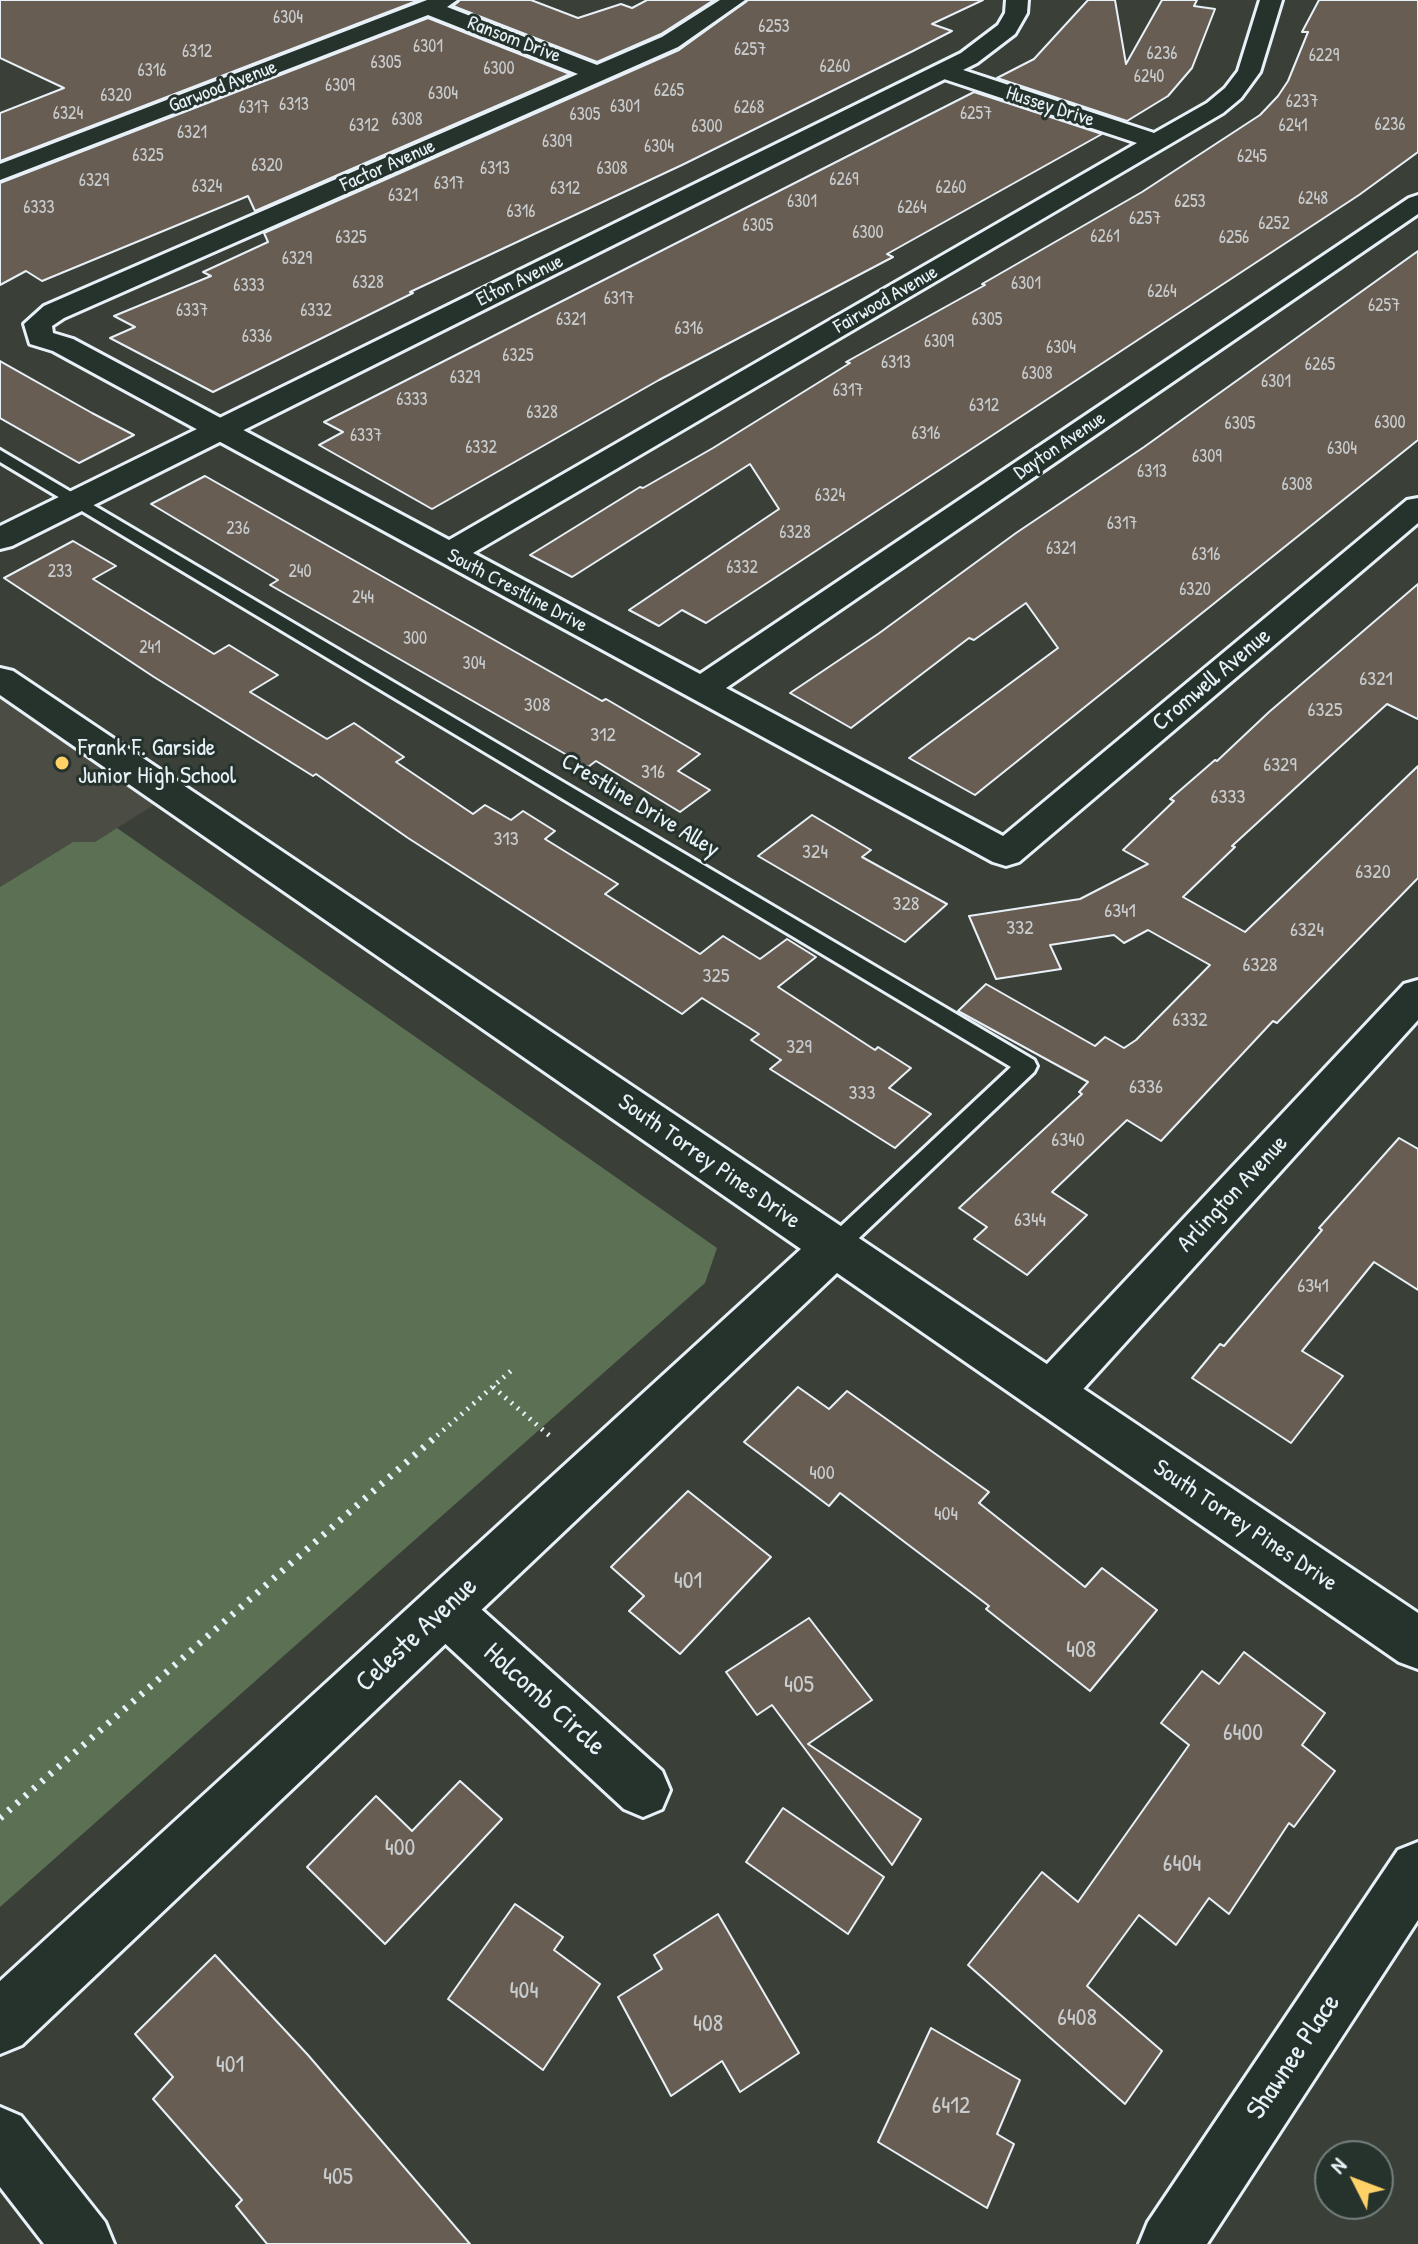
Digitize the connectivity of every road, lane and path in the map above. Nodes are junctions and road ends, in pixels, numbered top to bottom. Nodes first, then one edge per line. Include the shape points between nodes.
1 (734, 0) edge
2 (1017, 0) edge
3 (1271, 0) edge
4 (437, 4) edge
5 (943, 71) junction
6 (599, 74) junction
7 (1157, 142) junction
8 (0, 173) edge
9 (1418, 203) edge
10 (38, 324) joint
11 (218, 431) junction
12 (0, 455) edge
13 (77, 501) junction
14 (1418, 507) edge
15 (0, 539) edge
16 (448, 554) junction
17 (0, 679) edge
18 (701, 689) junction
19 (1006, 853) joint
20 (1418, 994) edge
21 (833, 1248) junction
22 (513, 1369) dead end
23 (493, 1387) junction
24 (1049, 1394) junction
25 (551, 1437) dead end
26 (444, 1609) junction
27 (1418, 1644) edge
28 (643, 1790) dead end
29 (0, 1818) edge
30 (1418, 1870) edge
31 (0, 2023) edge
32 (0, 2137) edge
33 (83, 2244) edge
34 (1170, 2244) edge

1 - 6 street, Factor Avenue via 670,42
2 - 5 street, Elton Avenue via 1007,29
3 - 7 street, Fairwood Avenue via 1249,72 1233,93
4 - 6 street, Ransom Drive
4 - 8 street, Garwood Avenue
5 - 7 street, Hussey Drive
5 - 11 street, Elton Avenue
6 - 10 street, Factor Avenue via 54,312
7 - 16 street, Fairwood Avenue
9 - 18 street, Dayton Avenue
10 - 11 street, South Crestline Drive via 40,338 63,345
11 - 13 street, Elton Avenue
11 - 16 street, South Crestline Drive
12 - 13 lane, Crestline Drive Alley
13 - 15 street, Elton Avenue
13 - 21 lane, Crestline Drive Alley via 1026,1066
14 - 19 street, Cromwell Avenue
16 - 18 street, South Crestline Drive
17 - 21 street, South Torrey Pines Drive
18 - 19 street, South Crestline Drive
20 - 24 street, Arlington Avenue
21 - 24 street, South Torrey Pines Drive
21 - 26 street, Celeste Avenue
22 - 23 path
23 - 25 path
23 - 29 path
24 - 27 street, South Torrey Pines Drive
26 - 28 street, Holcomb Circle
26 - 31 street, Celeste Avenue
30 - 34 street, Shawnee Place
32 - 33 street

